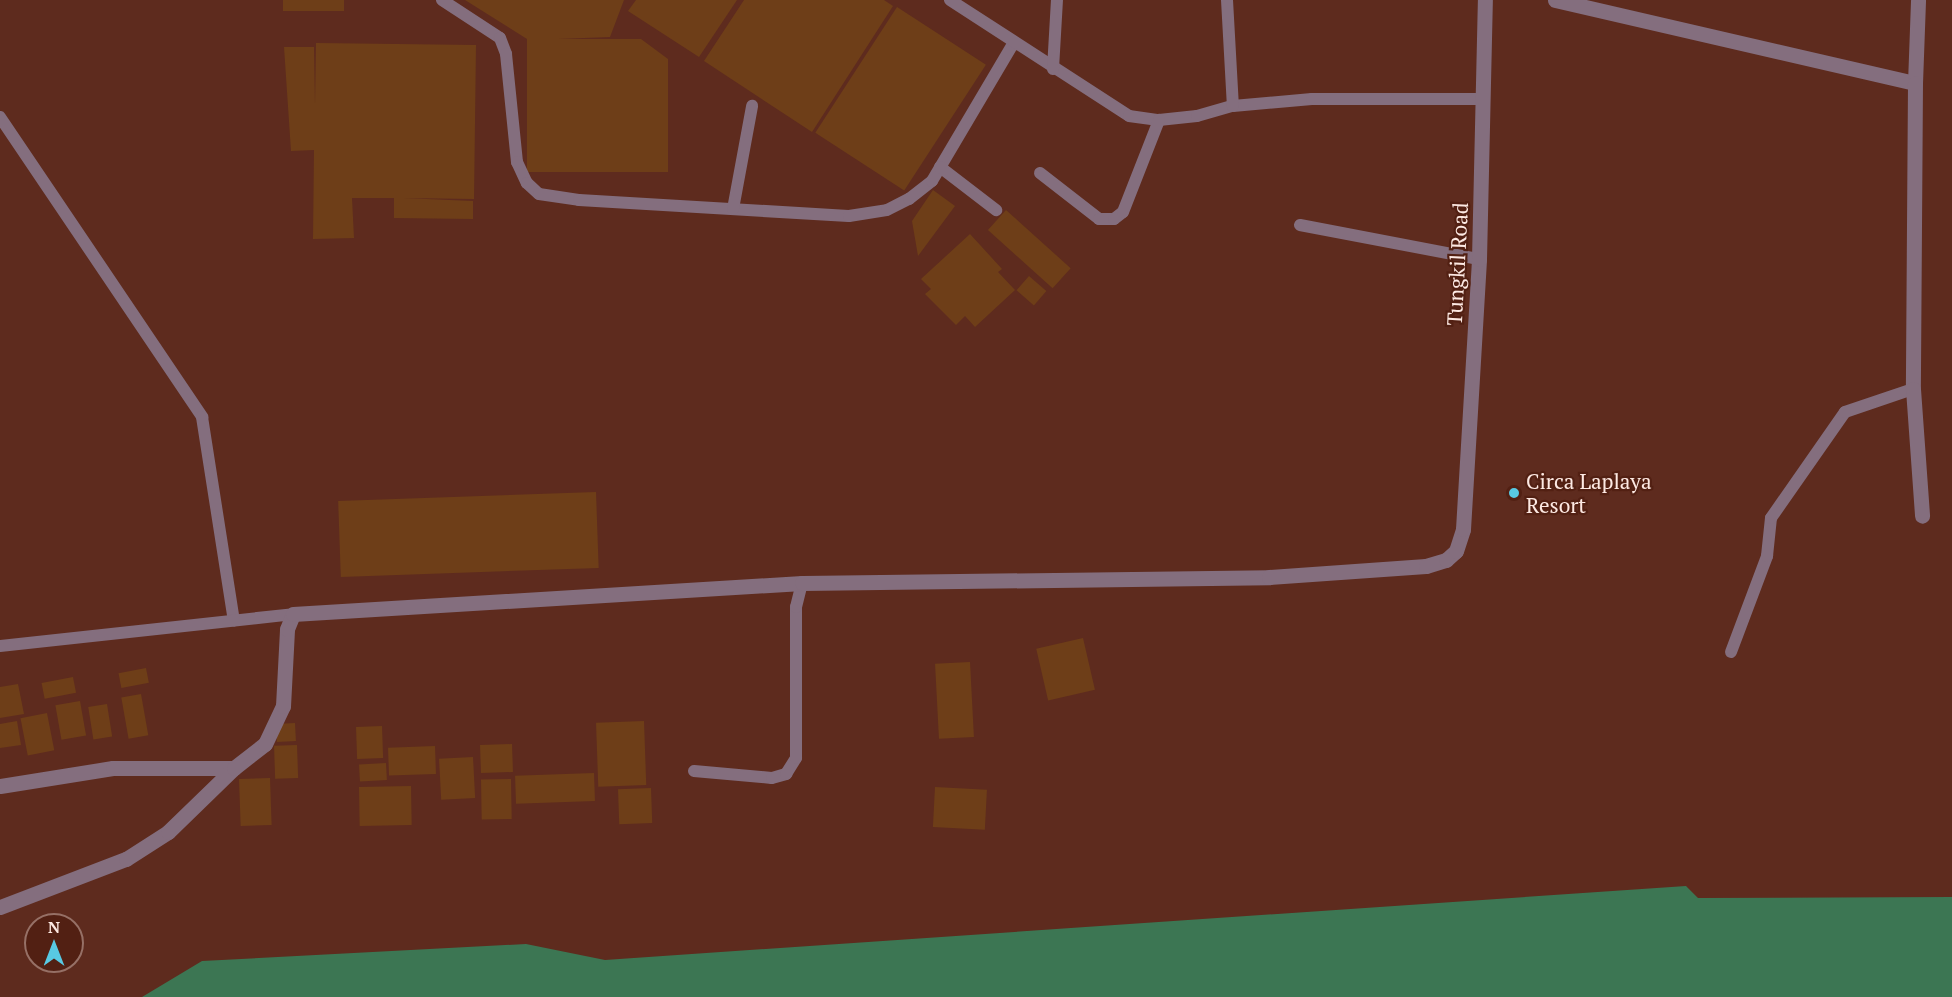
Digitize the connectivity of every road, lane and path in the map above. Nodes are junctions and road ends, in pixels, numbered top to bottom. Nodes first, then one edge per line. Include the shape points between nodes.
1 (442, 0) edge
2 (950, 0) edge
3 (1056, 0) edge
4 (1227, 0) edge
5 (1485, 0) edge
6 (1556, 0) edge
7 (1918, 0) edge
8 (1013, 44) junction
9 (1053, 69) junction
10 (1915, 83) junction
11 (1483, 99) junction
12 (752, 106) dead end
13 (1233, 106) junction
14 (0, 117) edge
15 (1159, 120) junction
16 (940, 167) junction
17 (1040, 173) dead end
18 (733, 209) junction
19 (996, 210) dead end
20 (1300, 225) dead end
21 (1479, 259) junction
22 (1913, 389) junction
23 (1922, 516) dead end
24 (802, 583) junction
25 (293, 614) junction
26 (234, 621) junction
27 (0, 646) edge
28 (1731, 652) dead end
29 (234, 768) junction
30 (694, 771) dead end
31 (0, 786) edge
32 (0, 908) edge

1 - 18 lane via 500,38 506,54 517,162 527,183 539,194
2 - 8 lane
3 - 9 lane
4 - 13 lane
5 - 11 street, Tungkil Road
6 - 10 street
7 - 10 street
8 - 9 lane
8 - 16 lane
9 - 15 lane via 1129,116
10 - 22 street
11 - 13 lane via 1312,99
11 - 21 street, Tungkil Road
12 - 18 lane
13 - 15 lane via 1197,116
14 - 26 lane via 202,417
15 - 17 lane via 1123,212 1114,219 1099,219
16 - 18 lane via 932,181 909,200 887,210 849,216
16 - 19 lane
20 - 21 lane
21 - 24 street, Tungkil Road via 1463,529 1456,551 1446,560 1426,566 1269,578
22 - 23 street
22 - 28 lane via 1845,412 1778,508 1772,518 1767,556
24 - 25 street
24 - 30 lane via 796,607 796,758 786,774 772,778
25 - 26 lane
25 - 29 street via 286,629 283,706 266,744
26 - 27 lane
29 - 31 street via 112,768
29 - 32 street via 168,832 126,859

